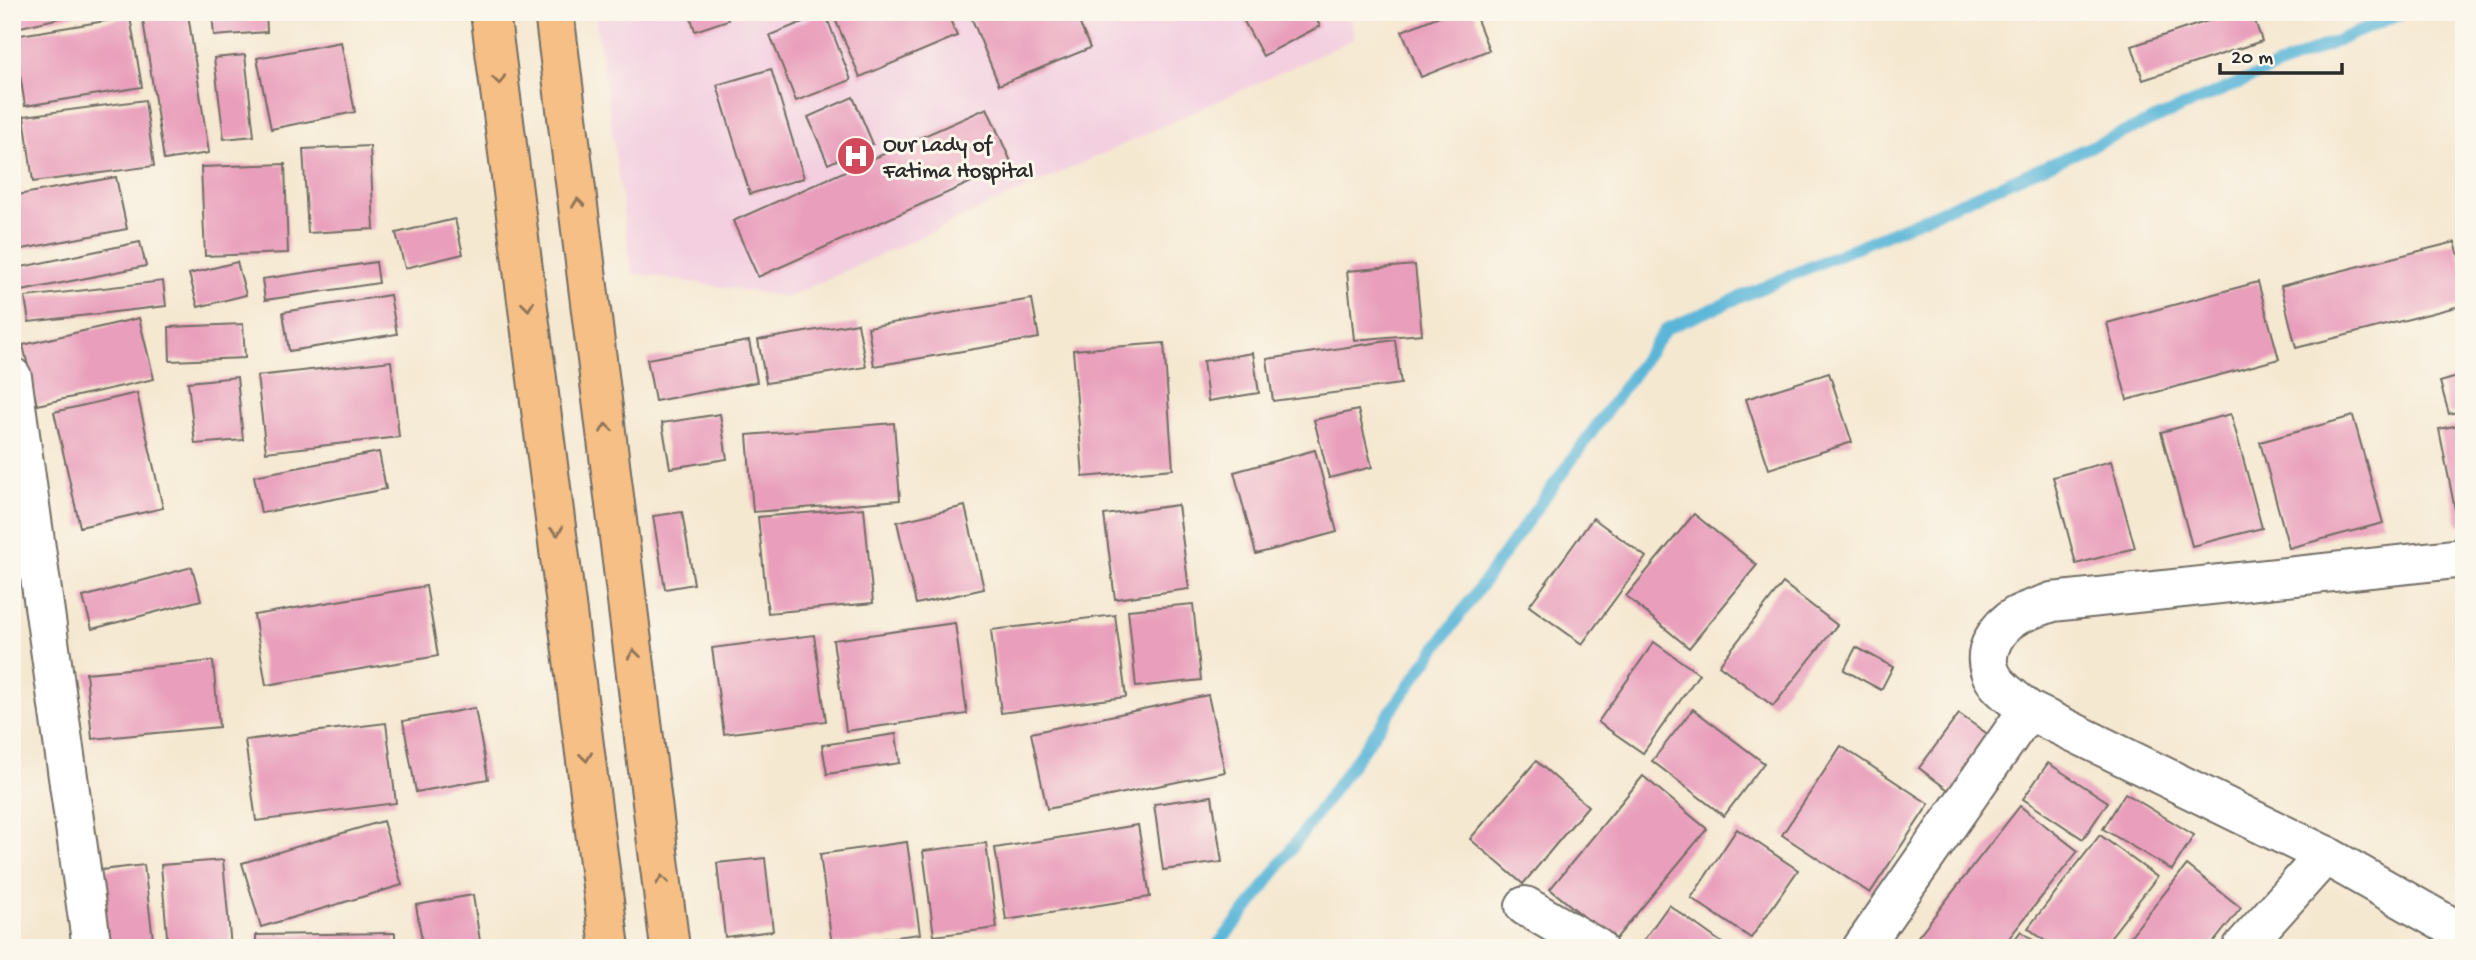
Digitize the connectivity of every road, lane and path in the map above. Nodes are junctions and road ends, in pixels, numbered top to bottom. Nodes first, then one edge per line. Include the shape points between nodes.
1 (490, 12) edge
2 (554, 12) edge
3 (12, 377) edge
4 (2464, 558) edge
5 (2028, 710) junction
6 (2326, 855) junction
7 (1525, 906) dead end
8 (2464, 934) edge
9 (92, 948) edge
10 (610, 948) edge
11 (670, 948) edge
12 (1597, 948) edge
13 (1862, 948) edge
14 (2242, 948) edge

1 -> 10 main road
11 -> 2 main road
3 - 9 street
4 - 5 street via 2052,602 2014,617 1987,649 1990,671 1999,685
5 - 6 street
5 - 13 street
6 - 8 street
6 - 14 street
7 - 12 street

